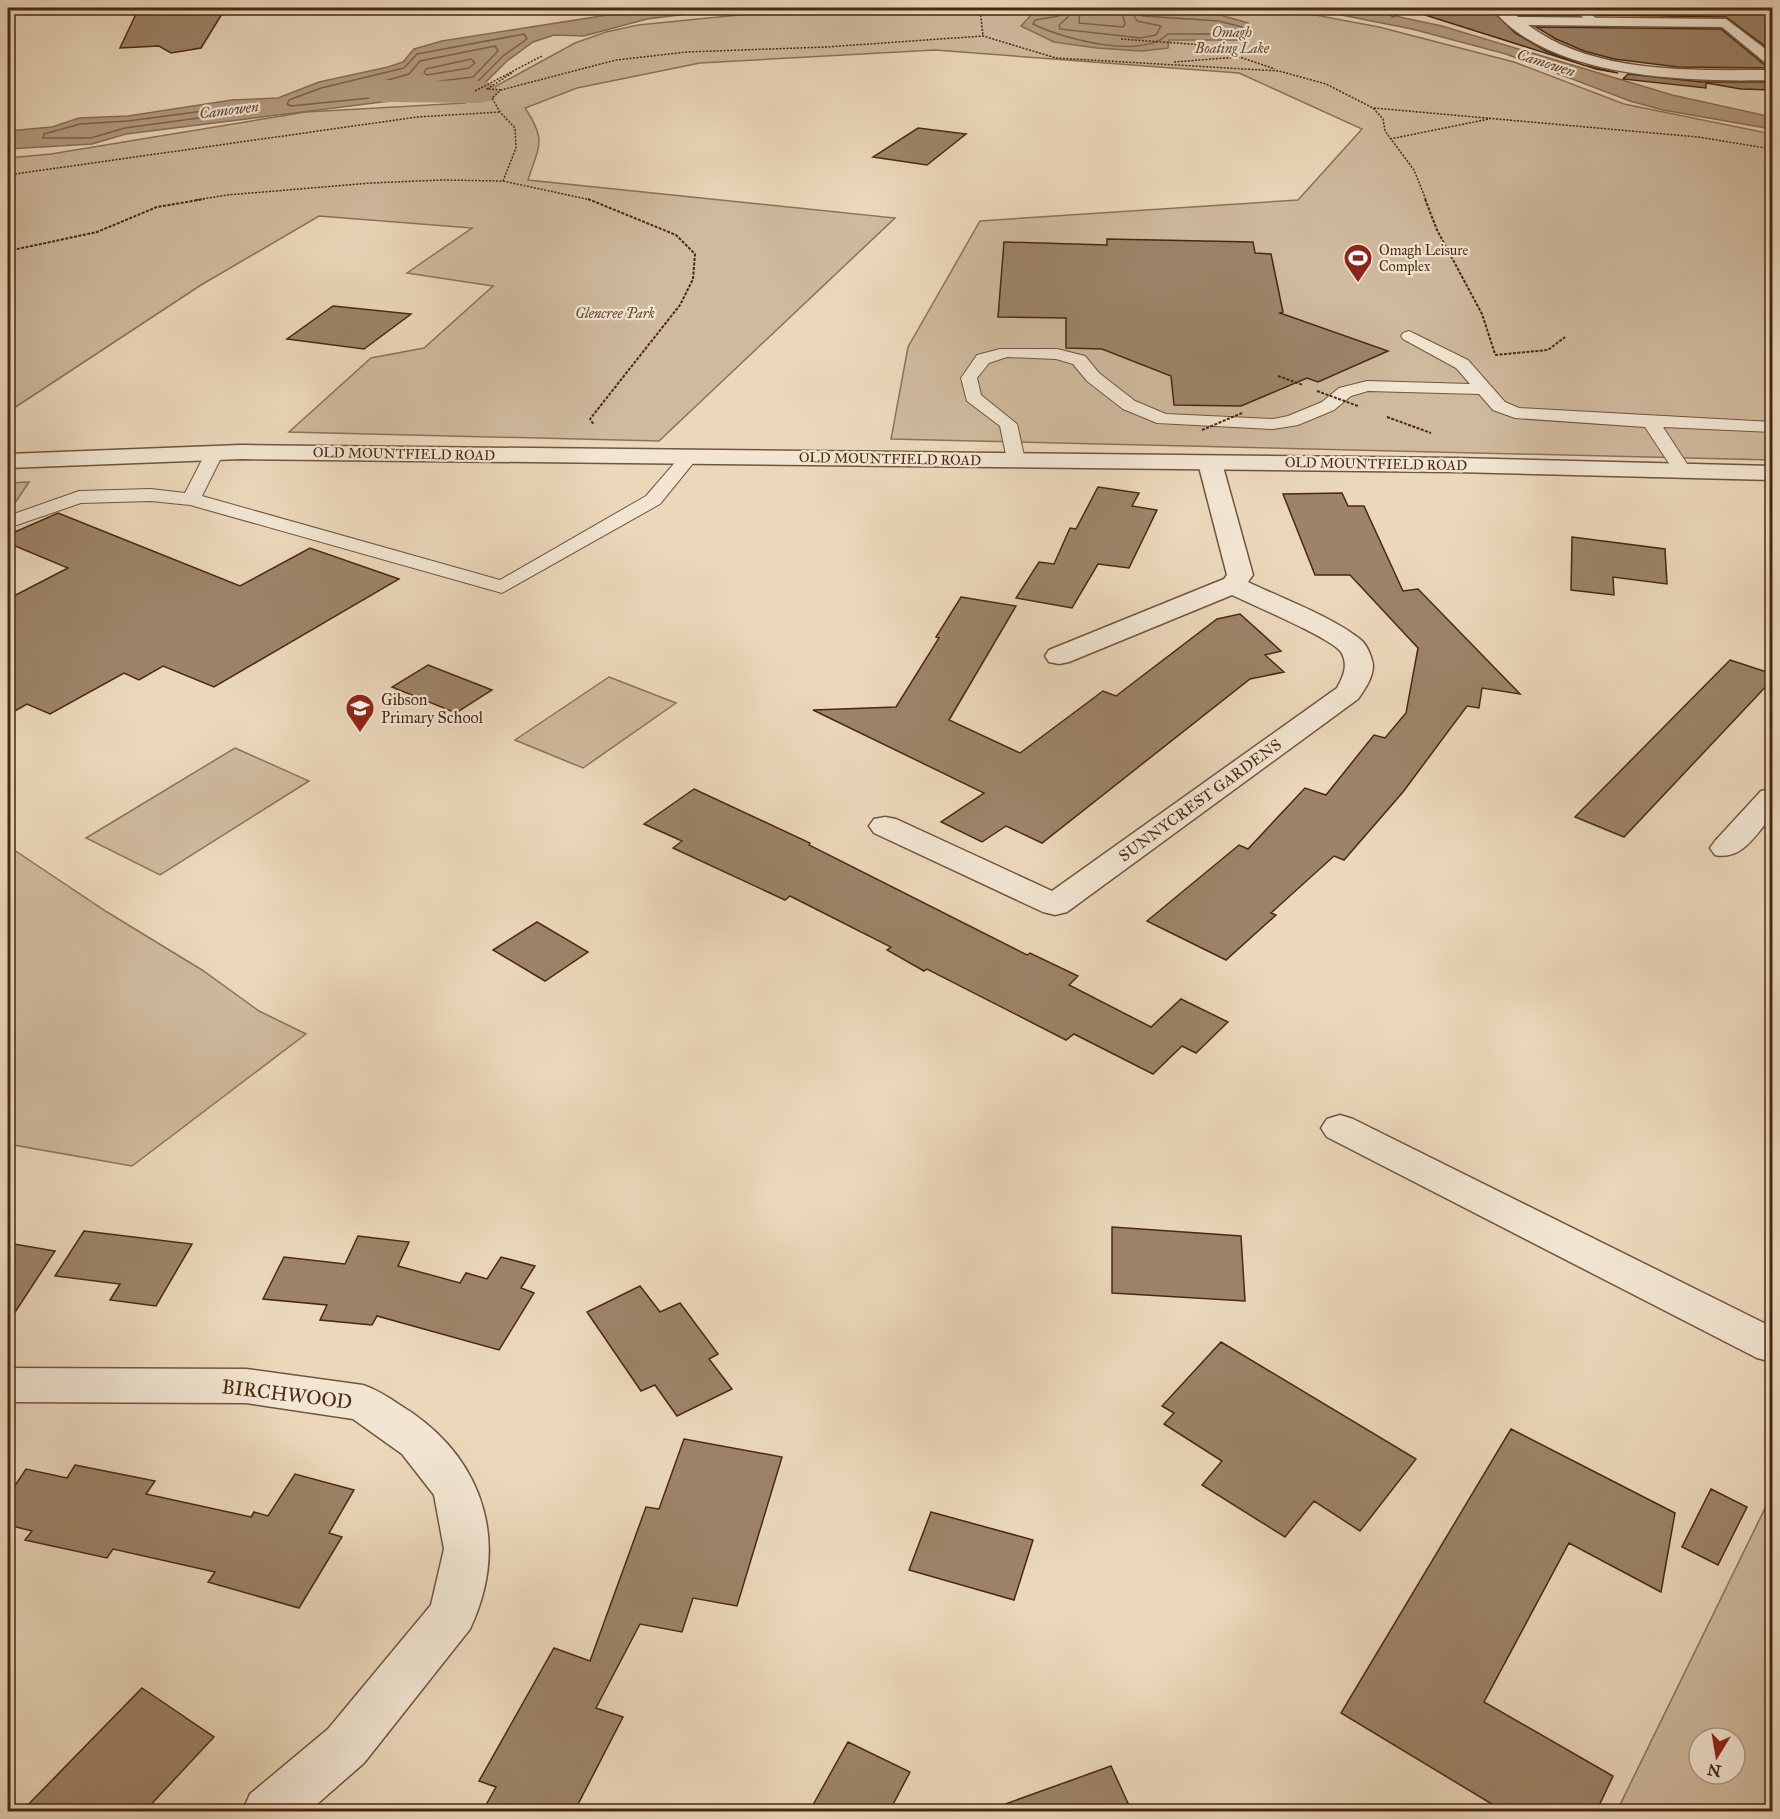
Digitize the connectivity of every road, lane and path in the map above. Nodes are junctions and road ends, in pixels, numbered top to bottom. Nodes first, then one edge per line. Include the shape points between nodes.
1 (980, 8) edge
2 (1499, 8) edge
3 (1578, 8) edge
4 (1514, 21) junction
5 (1593, 21) junction
6 (983, 36) junction
7 (1121, 39) dead end
8 (542, 56) dead end
9 (1242, 57) junction
10 (1773, 61) edge
11 (1162, 63) junction
12 (1279, 71) junction
13 (512, 73) junction
14 (1773, 75) edge
15 (501, 90) junction
16 (475, 91) dead end
17 (1373, 108) junction
18 (500, 112) junction
19 (1495, 118) junction
20 (1390, 139) junction
21 (1773, 149) edge
22 (8, 175) edge
23 (503, 181) junction
24 (8, 251) edge
25 (1409, 336) dead end
26 (1565, 337) dead end
27 (1495, 355) junction
28 (1462, 364) junction
29 (1278, 376) dead end
30 (1485, 388) junction
31 (1368, 410) dead end
32 (1242, 413) dead end
33 (1378, 413) dead end
34 (1651, 422) junction
35 (1773, 427) edge
36 (1202, 430) dead end
37 (215, 452) junction
38 (623, 456) junction
39 (690, 456) junction
40 (1016, 460) junction
41 (8, 461) edge
42 (1210, 463) junction
43 (1456, 465) junction
44 (1682, 470) junction
45 (1773, 473) edge
46 (191, 499) junction
47 (8, 522) edge
48 (1233, 585) junction
49 (1059, 656) dead end
50 (1773, 798) edge
51 (885, 826) dead end
52 (1726, 849) dead end
53 (1340, 1128) dead end
54 (1773, 1346) edge
55 (8, 1385) edge
56 (268, 1812) edge

1 - 6 path
2 - 4 street
3 - 5 lane
4 - 5 street
4 - 14 street via 1536,38 1620,66 1675,73
5 - 10 street via 1725,23
6 - 11 path via 1056,58
6 - 15 path via 687,52 616,60
7 - 9 path via 1204,45
8 - 13 path
9 - 11 path
9 - 12 path
11 - 12 path
12 - 17 path via 1326,84
13 - 15 path via 487,89
13 - 16 path
15 - 18 path via 492,98
17 - 19 path
17 - 20 path via 1383,119
18 - 22 path via 417,117
18 - 23 path via 515,128 516,148
19 - 20 path
19 - 21 path via 1698,137
20 - 27 path via 1414,170 1437,230 1482,314
23 - 24 path via 371,183 227,195 157,207 97,232
23 - 38 path via 583,197 636,217 676,236 695,254 693,279 680,305 590,419
25 - 28 lane
26 - 27 path via 1548,350
27 - 28 path via 1490,362
28 - 30 lane
29 - 31 path, bridge
30 - 34 lane via 1499,406 1515,413
30 - 40 lane via 1367,386 1345,392 1328,406 1292,421 1272,424 1162,419 1130,405 1093,377 1078,360 1057,354 1006,352 984,359 969,378 973,397 1008,424
32 - 36 path, bridge
33 - 43 path via 1449,440
34 - 35 lane
34 - 44 lane
37 - 38 street, OLD MOUNTFIELD ROAD
37 - 41 street, OLD MOUNTFIELD ROAD
37 - 46 lane
38 - 39 street, OLD MOUNTFIELD ROAD
39 - 40 street, OLD MOUNTFIELD ROAD
39 - 46 lane via 653,500 502,587
40 - 42 street, OLD MOUNTFIELD ROAD
42 - 43 street, OLD MOUNTFIELD ROAD
42 - 48 street via 1240,575
43 - 44 street, OLD MOUNTFIELD ROAD
44 - 45 street, OLD MOUNTFIELD ROAD
46 - 47 lane via 151,495 79,497
48 - 49 street
48 - 51 street, SUNNYCREST GARDENS via 1353,647 1359,663 1358,675 1348,693 1055,905
50 - 52 street
53 - 54 street
55 - 56 street, BIRCHWOOD via 246,1386 363,1403 418,1441 456,1489 467,1550 453,1614 345,1746

